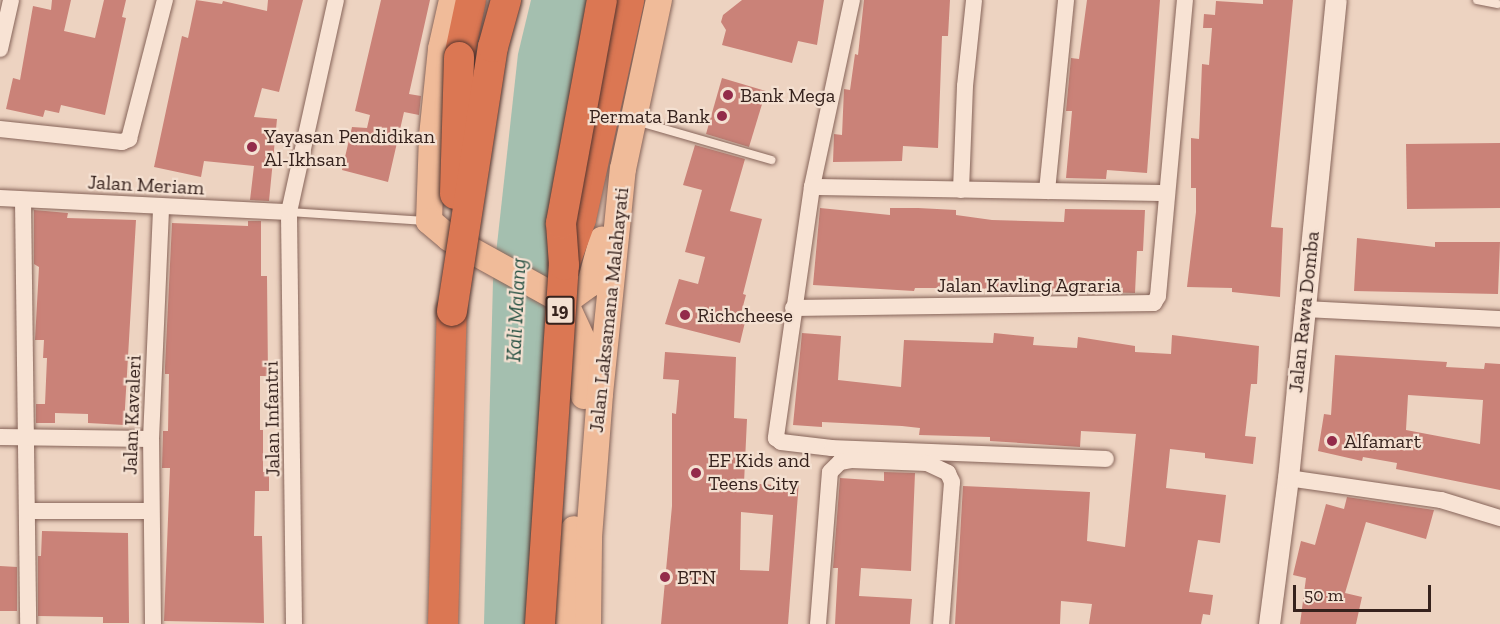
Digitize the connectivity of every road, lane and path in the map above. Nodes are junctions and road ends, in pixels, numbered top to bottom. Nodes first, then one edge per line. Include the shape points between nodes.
1 (11, 0) edge
2 (165, 0) edge
3 (336, 0) edge
4 (452, 0) edge
5 (471, 0) edge
6 (506, 0) edge
7 (602, 0) edge
8 (629, 0) edge
9 (659, 0) edge
10 (852, 0) edge
11 (974, 0) edge
12 (1066, 0) edge
13 (1185, 0) edge
14 (1336, 0) edge
15 (1478, 0) edge
16 (1498, 4) dead end
17 (0, 49) edge
18 (633, 120) junction
19 (0, 129) edge
20 (771, 160) dead end
21 (623, 169) junction
22 (812, 188) junction
23 (961, 190) junction
24 (1047, 191) junction
25 (1167, 193) junction
26 (0, 198) edge
27 (23, 200) junction
28 (161, 208) junction
29 (289, 213) junction
30 (429, 221) junction
31 (564, 265) junction
32 (564, 302) junction
33 (793, 308) junction
34 (1303, 309) junction
35 (452, 310) junction
36 (1500, 319) edge
37 (0, 437) edge
38 (24, 438) junction
39 (151, 439) junction
40 (1106, 459) dead end
41 (1288, 478) junction
42 (27, 511) junction
43 (150, 511) junction
44 (1500, 518) edge
45 (28, 624) edge
46 (153, 624) edge
47 (294, 624) edge
48 (443, 624) edge
49 (540, 624) edge
50 (568, 624) edge
51 (588, 624) edge
52 (818, 624) edge
53 (940, 624) edge
54 (1269, 624) edge

1 - 17 street
2 - 19 street via 133,132 122,142
3 - 29 street, Jalan Infantri
4 - 30 main road via 441,49
5 - 35 highway, bridge via 459,57
6 - 35 highway, bridge via 494,47
7 - 31 highway, 19, bridge via 561,223
8 - 31 highway via 581,219
9 - 18 main road, Jalan Laksamana Malahayati
10 - 22 street
11 - 23 street
12 - 24 street
13 - 25 street, Jalan Kavling Agraria
14 - 34 street, Jalan Rawa Domba
15 - 16 lane
18 - 20 lane
18 - 21 main road, Jalan Laksamana Malahayati
21 - 32 main road via 607,205 597,268 590,284
21 - 51 main road, Jalan Laksamana Malahayati via 595,465
22 - 23 street
22 - 33 street
23 - 24 street
24 - 25 street
25 - 33 street, Jalan Kavling Agraria via 1158,296 1146,305
26 - 27 street, Jalan Meriam
27 - 28 street, Jalan Meriam
27 - 38 street
28 - 29 street, Jalan Meriam
28 - 39 street, Jalan Kavaleri
29 - 30 lane
29 - 47 street, Jalan Infantri
30 - 32 main road, bridge via 449,238
31 - 49 highway, 19, bridge
32 - 50 main road, Jalan Laksamana Malahayati via 585,345 586,371
33 - 40 street via 775,431 781,442 832,448
34 - 36 street
34 - 41 street, Jalan Rawa Domba
35 - 48 highway
37 - 38 street
38 - 39 street
38 - 42 street
39 - 43 street, Jalan Kavaleri
41 - 44 street via 1441,500
41 - 54 street, Jalan Rawa Domba
42 - 43 street
42 - 45 street
43 - 46 street, Jalan Kavaleri
52 - 53 street via 830,472 840,462 851,460 927,463 948,473 952,482

